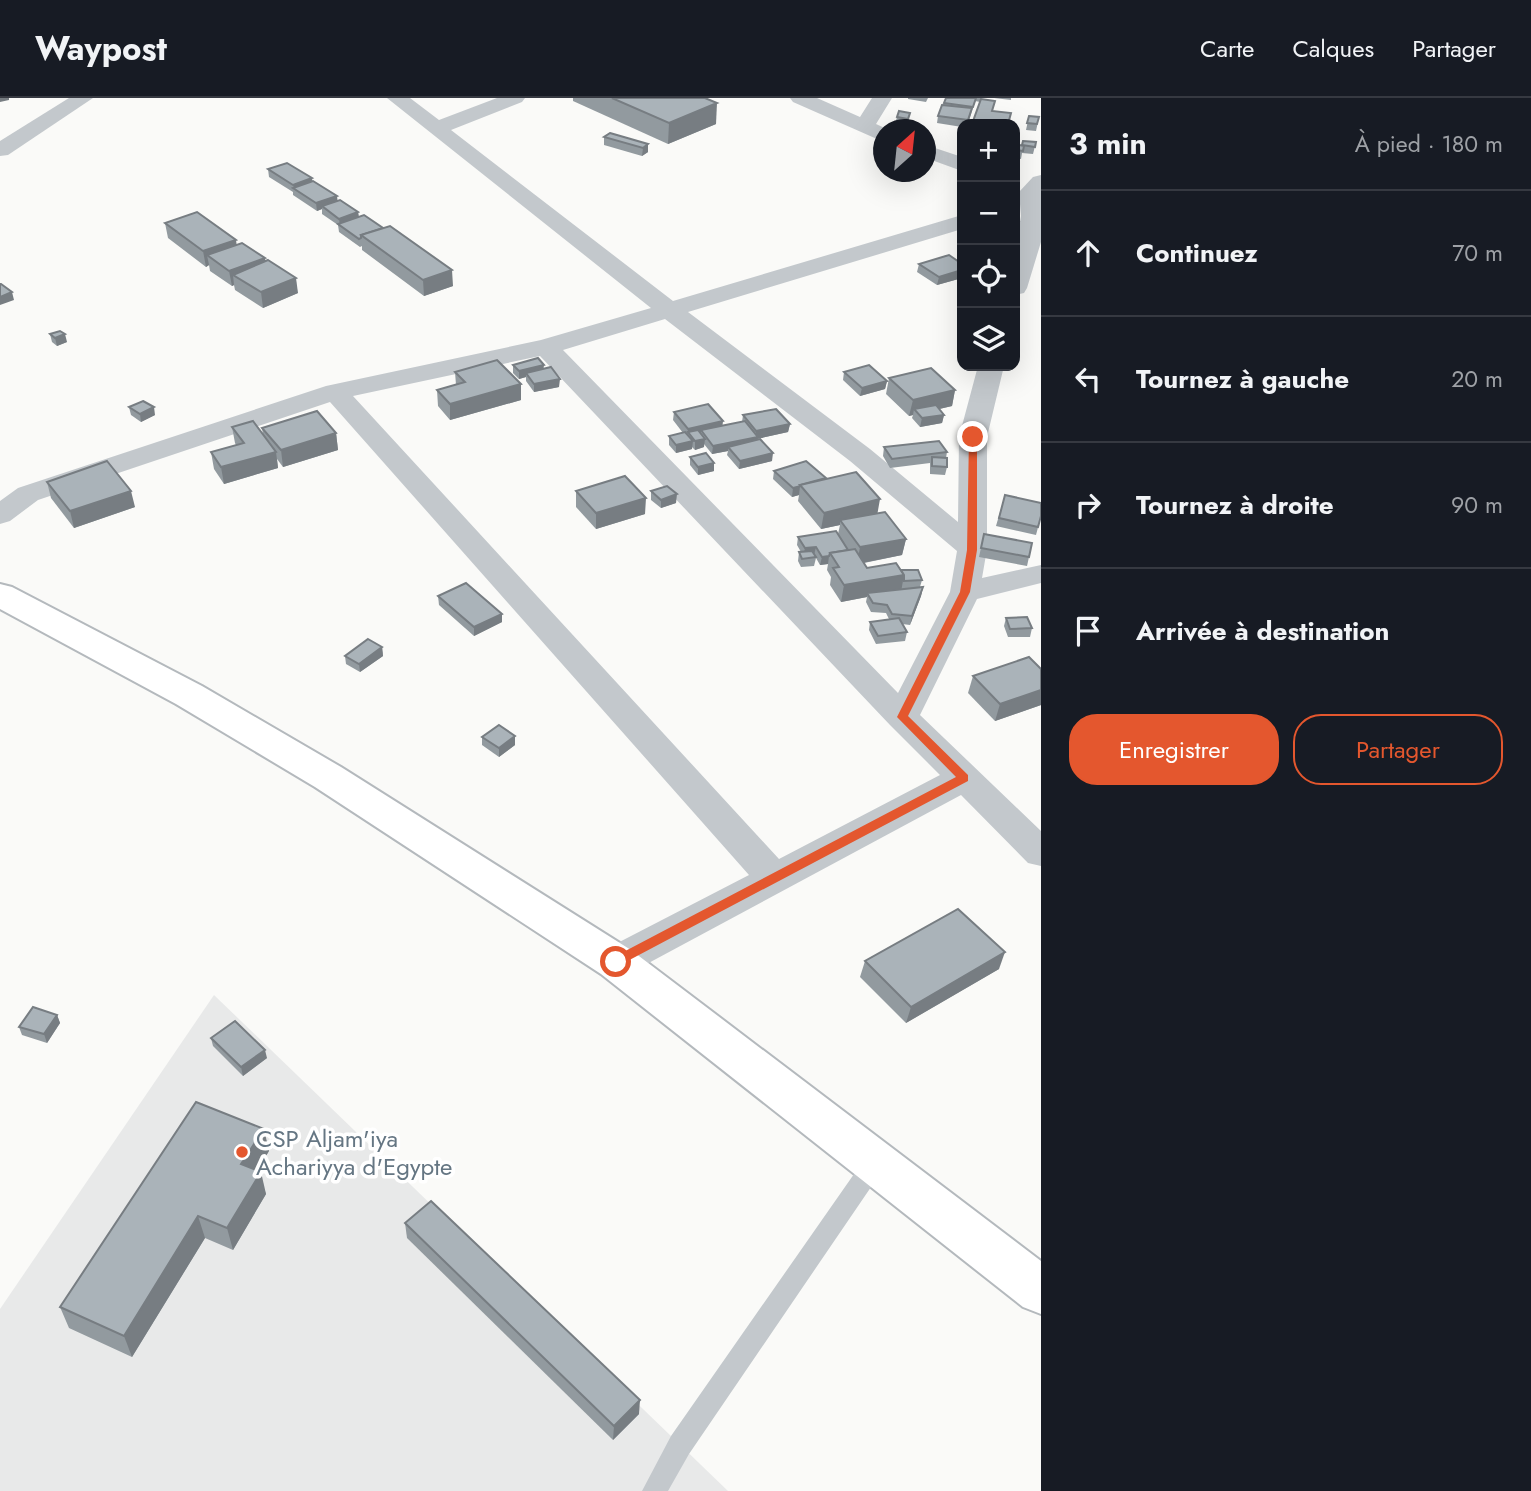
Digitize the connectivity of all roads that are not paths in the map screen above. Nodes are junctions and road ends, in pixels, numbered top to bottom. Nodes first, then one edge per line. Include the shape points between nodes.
1 (83, 98) edge
2 (397, 98) edge
3 (515, 98) edge
4 (800, 98) edge
5 (882, 98) edge
6 (877, 119) edge
7 (438, 128) junction
8 (873, 131) edge
9 (0, 150) edge
10 (936, 155) edge
11 (957, 163) edge
12 (1027, 193) edge
13 (957, 224) edge
14 (1020, 273) edge
15 (669, 310) junction
16 (546, 347) junction
17 (989, 371) edge
18 (335, 392) junction
19 (898, 449) edge
20 (860, 455) junction
21 (0, 515) edge
22 (972, 550) junction
23 (1041, 574) edge
24 (965, 592) junction
25 (0, 595) edge
26 (902, 717) junction
27 (964, 778) junction
28 (1041, 853) edge
29 (773, 877) junction
30 (616, 962) junction
31 (876, 1161) junction
32 (1041, 1291) edge
33 (654, 1491) edge

1 - 9 street
2 - 7 street
3 - 7 street
4 - 8 street
5 - 6 street
7 - 15 street
10 - 11 street
12 - 14 street via 1030,243
13 - 15 street
15 - 16 street
15 - 20 street
16 - 18 street
16 - 26 street
17 - 22 street via 960,439
18 - 21 street via 28,494
18 - 29 street
19 - 20 street
20 - 22 street
22 - 24 street
23 - 24 street
24 - 26 street
25 - 30 highway via 189,695 328,777
26 - 27 street
27 - 28 street
27 - 29 street
29 - 30 street
30 - 31 highway
31 - 32 highway
31 - 33 lane via 680,1445

